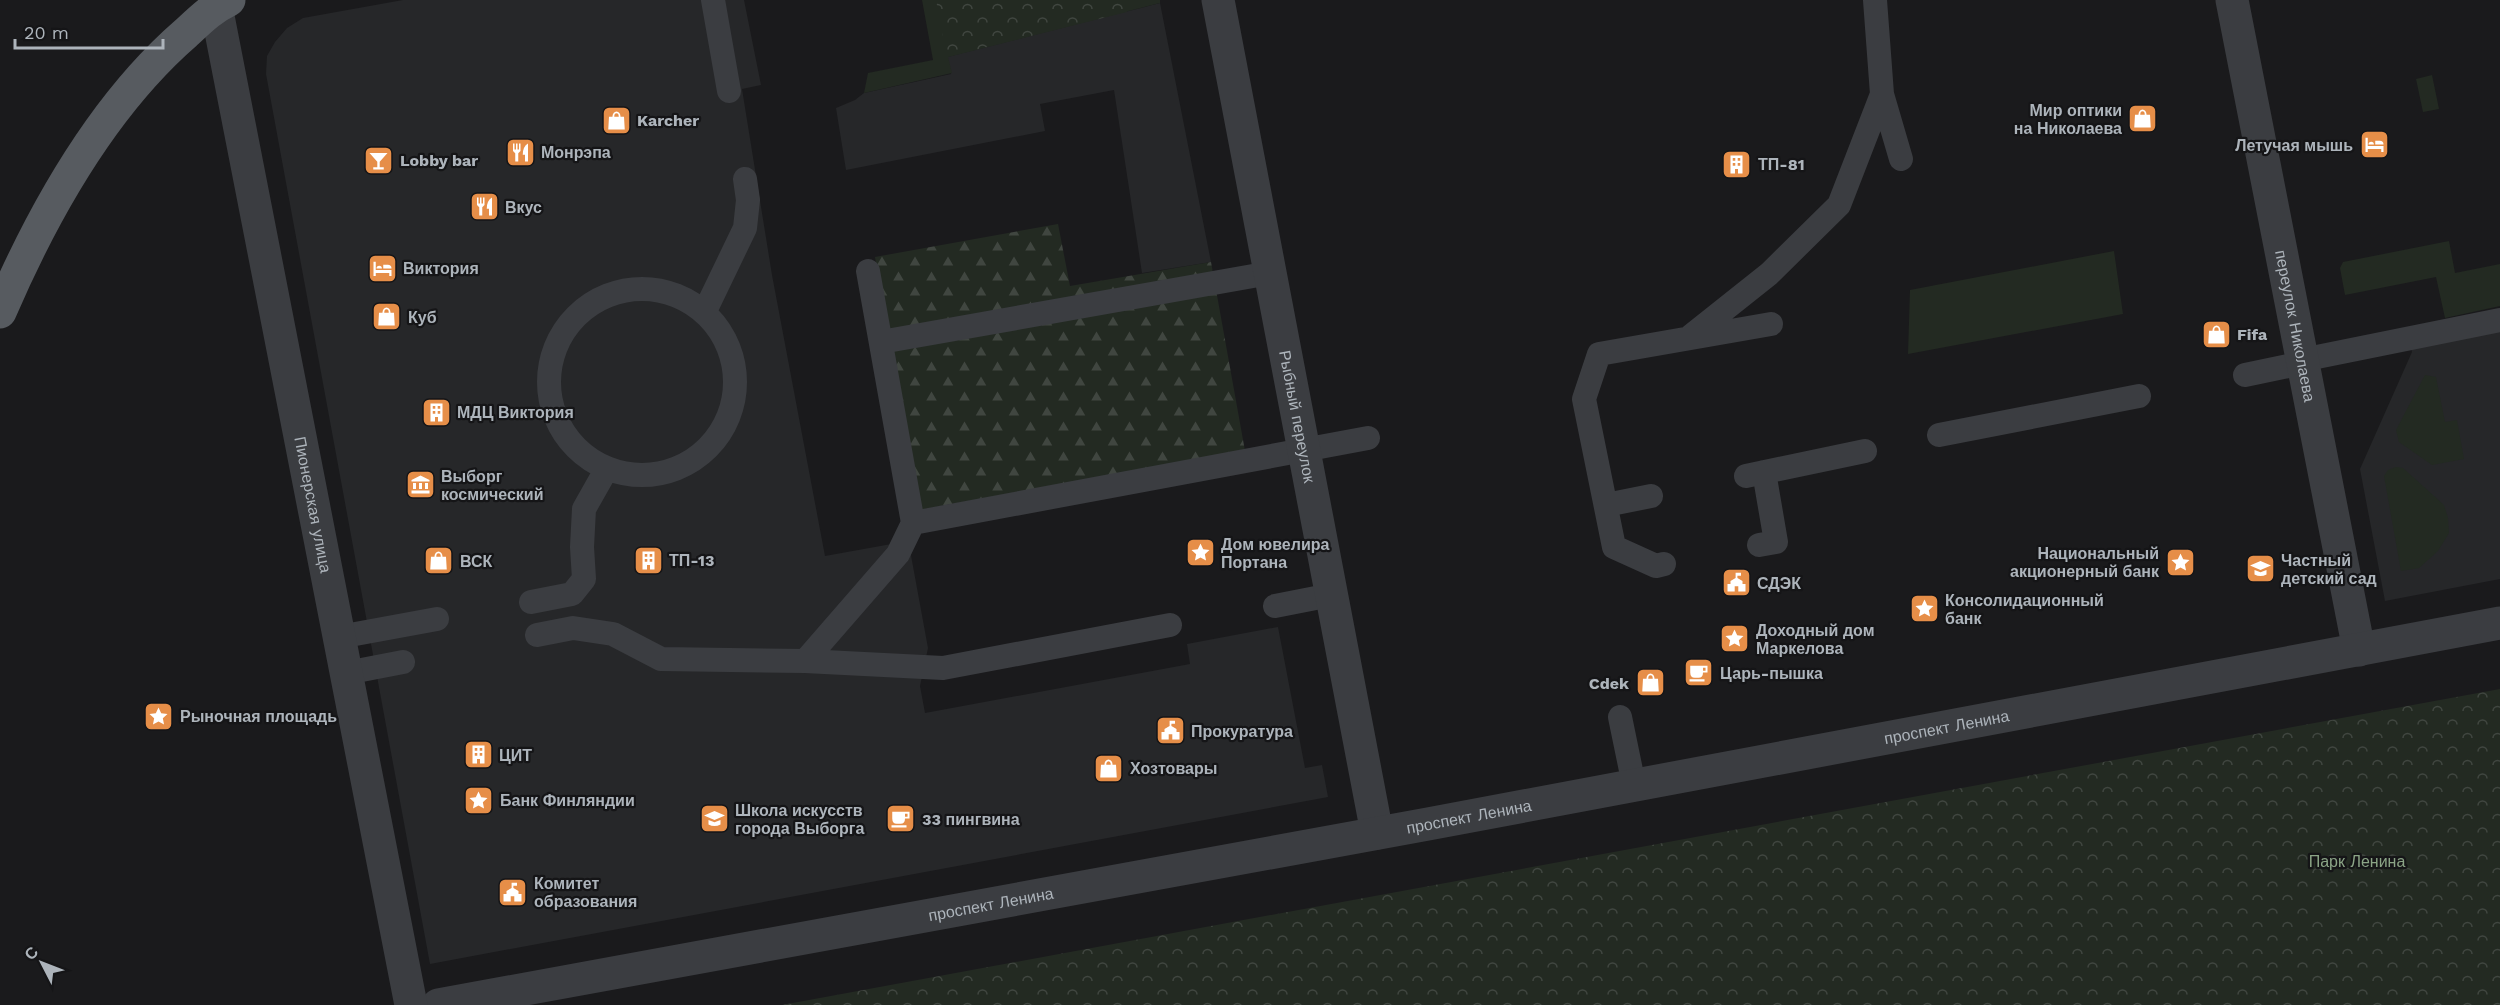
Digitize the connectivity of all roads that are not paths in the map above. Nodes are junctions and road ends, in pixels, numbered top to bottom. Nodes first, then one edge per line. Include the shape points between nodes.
1 (713, 0) edge
2 (1218, 0) edge
3 (1875, 0) edge
4 (2232, 0) edge
5 (223, 3) edge
6 (729, 91) dead end
7 (1882, 94) junction
8 (1901, 159) dead end
9 (745, 179) dead end
10 (868, 271) dead end
11 (1270, 273) junction
12 (705, 311) junction
13 (0, 312) edge
14 (2500, 320) edge
15 (1771, 324) dead end
16 (1688, 339) junction
17 (881, 342) junction
18 (2302, 362) junction
19 (2245, 375) dead end
20 (2139, 396) dead end
21 (1939, 435) dead end
22 (1368, 438) dead end
23 (1304, 450) junction
24 (1865, 451) dead end
25 (606, 470) junction
26 (1651, 496) dead end
27 (1606, 505) junction
28 (913, 523) junction
29 (1759, 545) dead end
30 (1664, 564) dead end
31 (1331, 595) junction
32 (531, 602) dead end
33 (1275, 606) dead end
34 (437, 619) dead end
35 (2500, 623) edge
36 (1170, 625) dead end
37 (537, 635) dead end
38 (339, 637) junction
39 (2359, 650) junction
40 (805, 661) junction
41 (403, 662) dead end
42 (346, 673) junction
43 (1620, 717) dead end
44 (1634, 786) junction
45 (1377, 833) junction
46 (411, 1005) edge
47 (438, 1005) edge

1 - 6 lane
2 - 11 street, Рыбный переулок
3 - 7 lane
4 - 18 street, переулок Николаева
5 - 13 main road via 174,43 138,81 98,134 49,211
5 - 38 street, Пионерская улица
7 - 8 lane
7 - 16 lane via 1839,205 1769,274
9 - 12 lane via 745,228
10 - 17 lane
11 - 17 lane
11 - 23 street, Рыбный переулок
12 - 25 lane via 731,350 737,388 721,434 684,467 641,477
12 - 25 lane via 663,290 645,287 612,292 582,309 556,342 547,386 557,425 575,449
14 - 18 lane
15 - 16 lane
16 - 27 lane via 1599,354 1584,399
17 - 28 lane
18 - 19 lane
18 - 39 street, переулок Николаева
20 - 21 lane
22 - 23 lane
23 - 28 lane
23 - 31 street, Рыбный переулок
24 - 29 lane via 1755,474 1776,542
25 - 32 lane via 584,509 584,579 572,594
26 - 27 lane
27 - 30 lane via 1614,546 1656,566
28 - 40 lane via 898,554
31 - 33 lane
31 - 45 street, Рыбный переулок
34 - 38 lane
35 - 39 street, проспект Ленина
36 - 40 lane via 943,668
37 - 40 lane via 573,628 613,634 661,659
38 - 42 street, Пионерская улица
39 - 44 street, проспект Ленина
41 - 42 lane
42 - 46 street, Пионерская улица
43 - 44 lane
44 - 45 street, проспект Ленина
45 - 47 street, проспект Ленина

